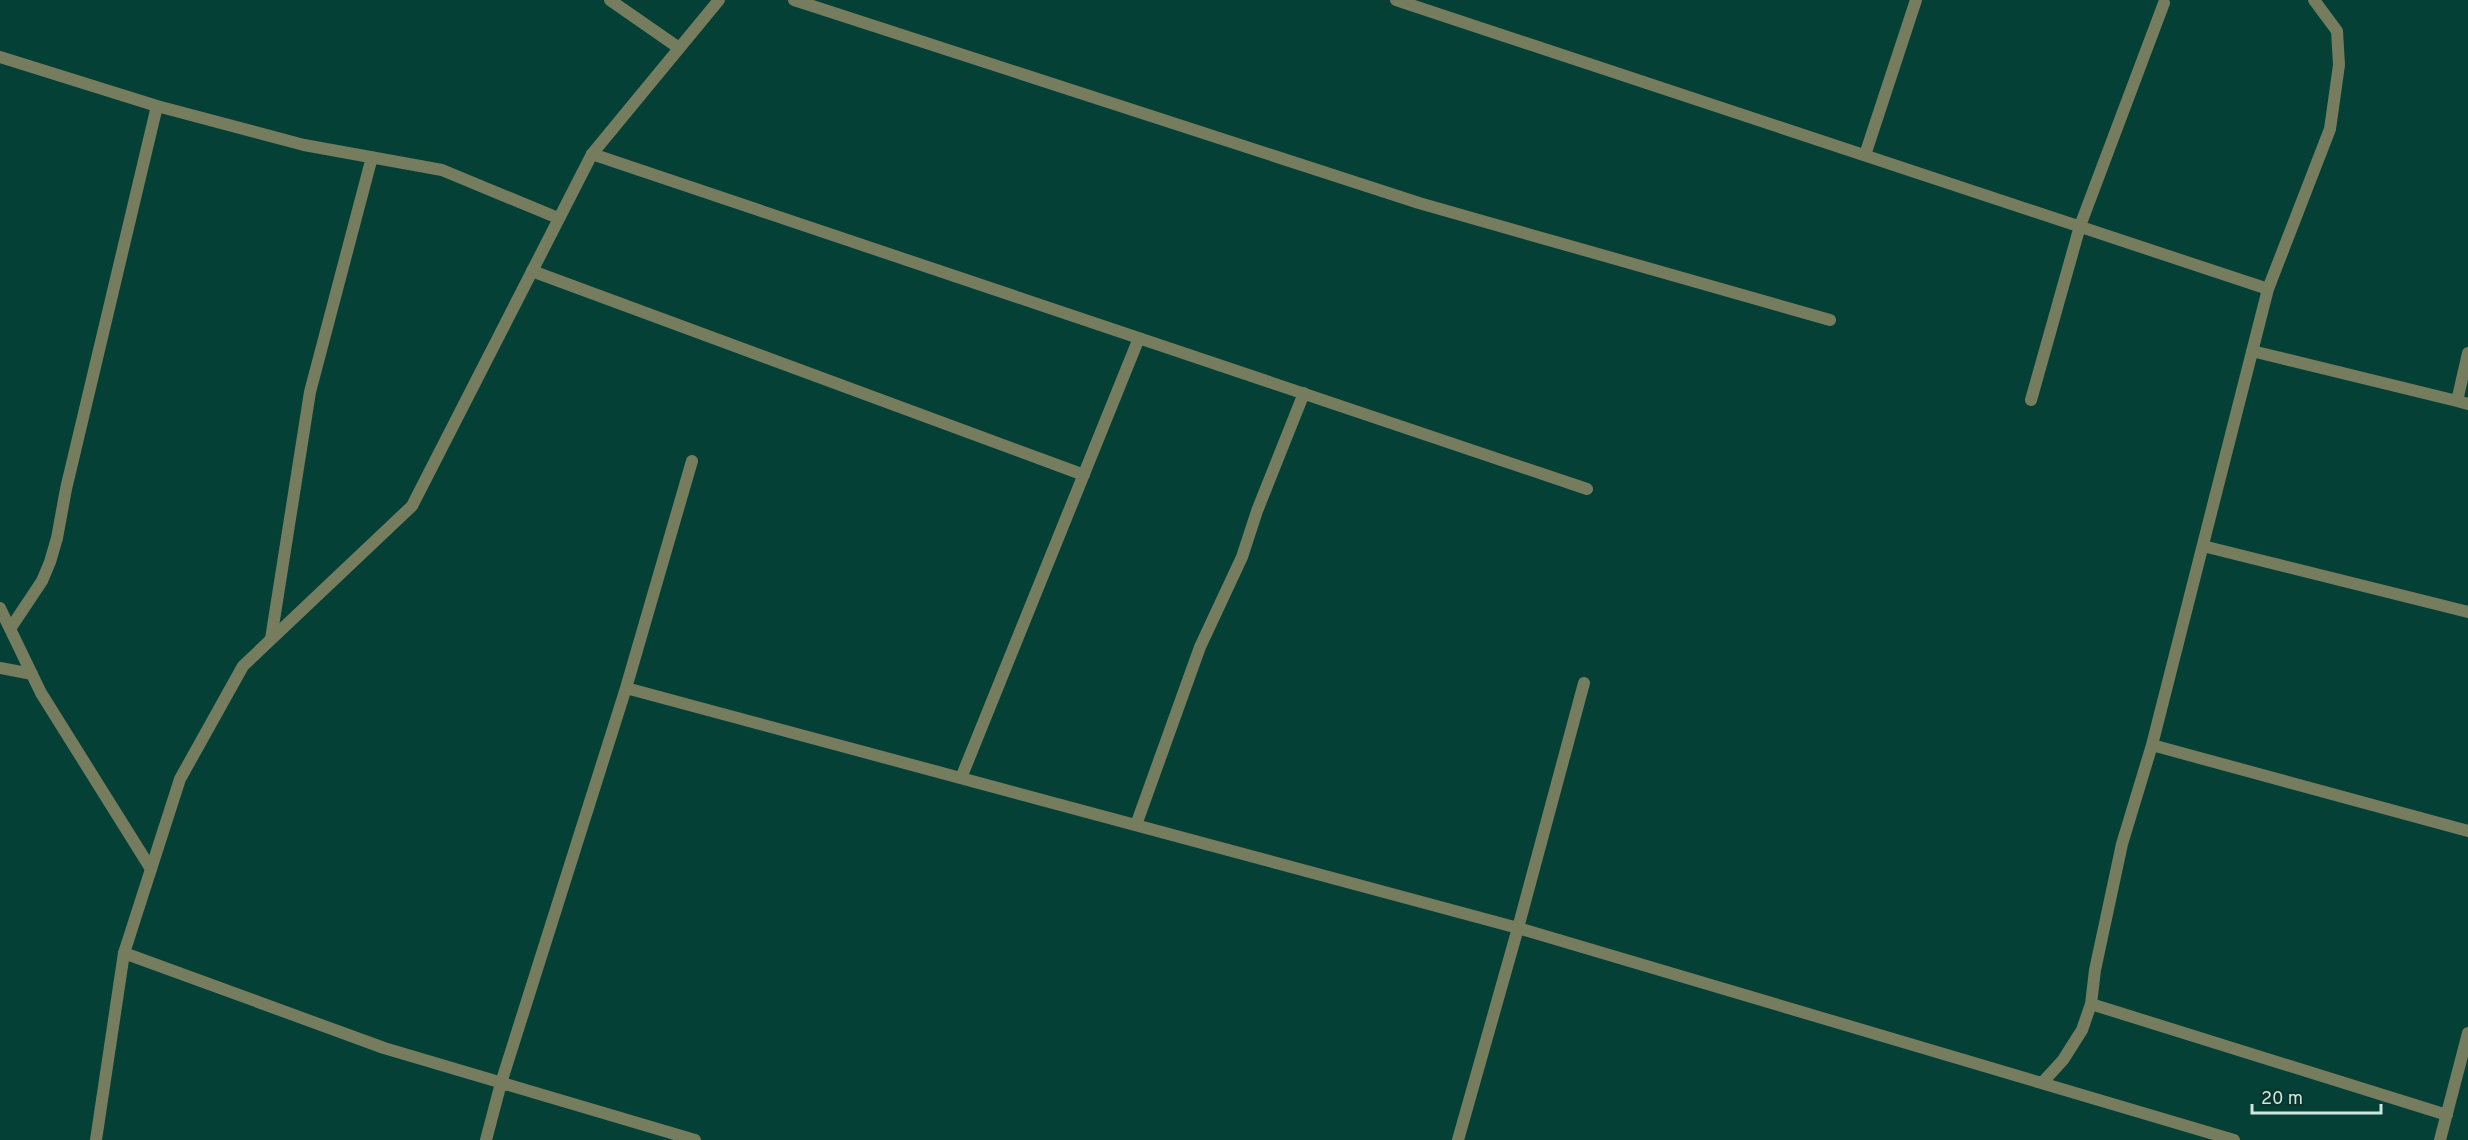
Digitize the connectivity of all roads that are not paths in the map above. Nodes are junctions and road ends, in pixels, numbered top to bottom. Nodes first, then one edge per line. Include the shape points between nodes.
1 (610, 0) edge
2 (719, 0) edge
3 (794, 0) edge
4 (1396, 0) edge
5 (1916, 0) edge
6 (2314, 0) edge
7 (2164, 3) dead end
8 (679, 48) junction
9 (0, 57) edge
10 (157, 106) junction
11 (592, 154) junction
12 (1865, 155) junction
13 (372, 157) junction
14 (558, 218) junction
15 (2080, 226) junction
16 (532, 271) junction
17 (2268, 289) junction
18 (1830, 320) dead end
19 (1139, 338) junction
20 (2252, 351) junction
21 (2468, 353) edge
22 (1304, 393) junction
23 (2031, 400) dead end
24 (2463, 403) edge
25 (692, 461) dead end
26 (1084, 475) junction
27 (1587, 489) dead end
28 (2203, 546) junction
29 (0, 608) edge
30 (2468, 612) edge
31 (10, 629) junction
32 (271, 639) junction
33 (0, 668) edge
34 (32, 674) junction
35 (1584, 683) dead end
36 (626, 688) junction
37 (2151, 745) junction
38 (961, 778) junction
39 (1136, 825) junction
40 (2468, 831) edge
41 (151, 869) junction
42 (1518, 928) junction
43 (124, 953) junction
44 (2091, 1004) junction
45 (2468, 1032) edge
46 (501, 1083) junction
47 (2042, 1083) junction
48 (2446, 1115) junction
49 (96, 1140) edge
50 (486, 1140) edge
51 (695, 1140) edge
52 (1458, 1140) edge
53 (2234, 1140) edge
54 (2440, 1140) edge

1 - 8 street
2 - 8 street
3 - 18 street via 1419,203
4 - 12 street
5 - 12 street
6 - 17 street via 2337,31 2339,65 2330,129
7 - 15 street
8 - 11 street
9 - 10 street
10 - 13 street via 304,145
10 - 31 street via 57,538 42,581
11 - 14 street
11 - 19 street
12 - 15 street
13 - 14 street via 442,170
13 - 32 street via 310,392
14 - 16 street
15 - 17 street
15 - 23 street
16 - 26 street
16 - 32 street via 412,506
17 - 20 street
19 - 22 street
19 - 26 street
20 - 24 street
20 - 28 street
21 - 24 street
22 - 27 street
22 - 39 street via 1242,557 1200,647
25 - 36 street
26 - 38 street
28 - 30 street
28 - 37 street
29 - 31 street
31 - 34 street
32 - 41 street via 243,666 180,779
33 - 34 street
34 - 41 street
35 - 42 street
36 - 38 street
36 - 46 street
37 - 40 street
37 - 44 street via 2122,844
38 - 39 street
39 - 42 street
41 - 43 street
42 - 47 street
42 - 52 street
43 - 46 street via 384,1047
43 - 49 street
44 - 47 street via 2082,1030
44 - 48 street
45 - 48 street
46 - 50 street
46 - 51 street
47 - 53 street
48 - 54 street

